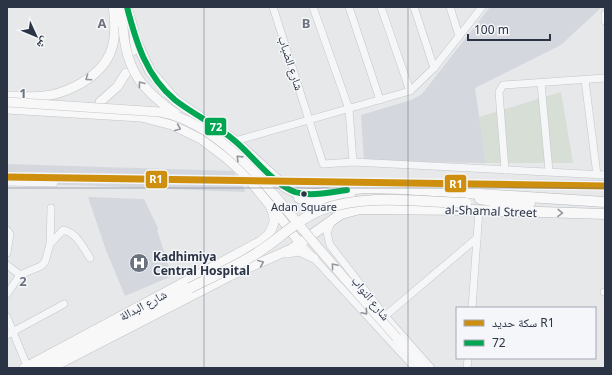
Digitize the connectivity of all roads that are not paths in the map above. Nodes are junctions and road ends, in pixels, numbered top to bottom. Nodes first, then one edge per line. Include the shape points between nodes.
1 (113, 7) edge
2 (120, 7) edge
3 (127, 7) edge
4 (273, 7) edge
5 (313, 7) edge
6 (348, 7) edge
7 (381, 7) edge
8 (414, 7) edge
9 (450, 7) edge
10 (481, 8) edge
11 (605, 14) edge
12 (605, 21) edge
13 (114, 35) junction
14 (459, 36) junction
15 (131, 51) junction
16 (434, 68) junction
17 (126, 73) dead end
18 (605, 78) edge
19 (585, 80) junction
20 (541, 83) junction
21 (410, 91) junction
22 (7, 96) edge
23 (380, 100) junction
24 (7, 102) edge
25 (100, 102) dead end
26 (7, 109) edge
27 (349, 109) junction
28 (86, 110) dead end
29 (73, 112) junction
30 (182, 117) junction
31 (309, 120) junction
32 (235, 141) junction
33 (353, 162) junction
34 (505, 170) junction
35 (549, 171) junction
36 (252, 172) junction
37 (601, 175) edge
38 (7, 182) edge
39 (54, 183) dead end
40 (503, 202) junction
41 (604, 202) edge
42 (270, 205) junction
43 (52, 208) dead end
44 (479, 210) junction
45 (605, 214) edge
46 (328, 224) junction
47 (7, 230) edge
48 (307, 236) junction
49 (477, 238) junction
50 (320, 243) dead end
51 (50, 244) junction
52 (330, 245) junction
53 (7, 253) edge
54 (314, 254) junction
55 (278, 255) junction
56 (90, 258) dead end
57 (7, 265) edge
58 (20, 275) junction
59 (7, 294) edge
60 (64, 304) dead end
61 (472, 307) edge
62 (385, 316) junction
63 (7, 317) edge
64 (10, 334) edge
65 (30, 368) edge
66 (51, 368) edge
67 (415, 368) edge
68 (424, 368) edge
69 (431, 368) edge

1 - 13 main road
30 -> 2 main road, bridge via 154,97 136,77 128,59
3 - 15 main road
4 - 31 street, شارع الضباب
5 - 27 street
6 - 23 street
7 - 21 street
8 - 16 street
9 - 14 street
10 - 14 street
11 - 12 street
13 - 15 main road via 117,47
13 -> 22 main road via 111,54 99,70 71,88 37,97
14 - 16 street
15 - 32 highway via 143,60 175,100
16 - 21 street
17 - 25 main road via 117,87
18 - 19 street
19 - 20 street
19 - 37 street
20 - 34 street via 503,85 500,88
20 - 35 street
21 - 23 street
23 - 27 street
24 - 30 main road, bridge via 140,110
26 - 29 main road
27 - 31 street
27 - 33 street
28 - 29 main road
29 -> 42 main road via 141,117 172,125 207,143 246,176
36 -> 30 main road, bridge via 215,137
31 - 32 street
31 - 33 street, شارع الضباب via 324,164
32 - 41 highway via 285,187 297,193 316,194 364,188 402,189
33 - 34 street
34 - 35 street
35 - 37 street
36 - 40 highway, bridge via 281,191 312,201 371,194 475,198
68 -> 36 main road, bridge
38 - 39 street
40 - 41 highway
40 - 65 highway, bridge via 376,201 350,203 326,209 300,221 242,262
42 - 48 main road via 287,225
42 - 65 main road, شارع البدالة via 274,225 267,237
43 - 51 street
44 -> 45 highway, al-Shamal Street
44 - 46 highway, al-Shamal Street via 360,209 341,214
44 - 49 street
46 - 48 highway, al-Shamal Street
46 - 52 street
47 - 53 street via 10,234
48 - 54 street, شارع النواب
48 - 55 main road
49 - 61 street
49 - 62 street
50 - 52 street
51 - 56 street via 63,230 69,232 77,238
51 - 58 street via 42,266
52 - 62 street, شارع النواب
54 - 55 main road via 298,251
54 -> 67 street, شارع النواب
66 -> 55 main road, شارع البدالة via 230,276
57 - 58 street
58 - 59 street
60 - 64 street
62 - 69 street, شارع النواب
63 - 64 street
64 - 65 street

